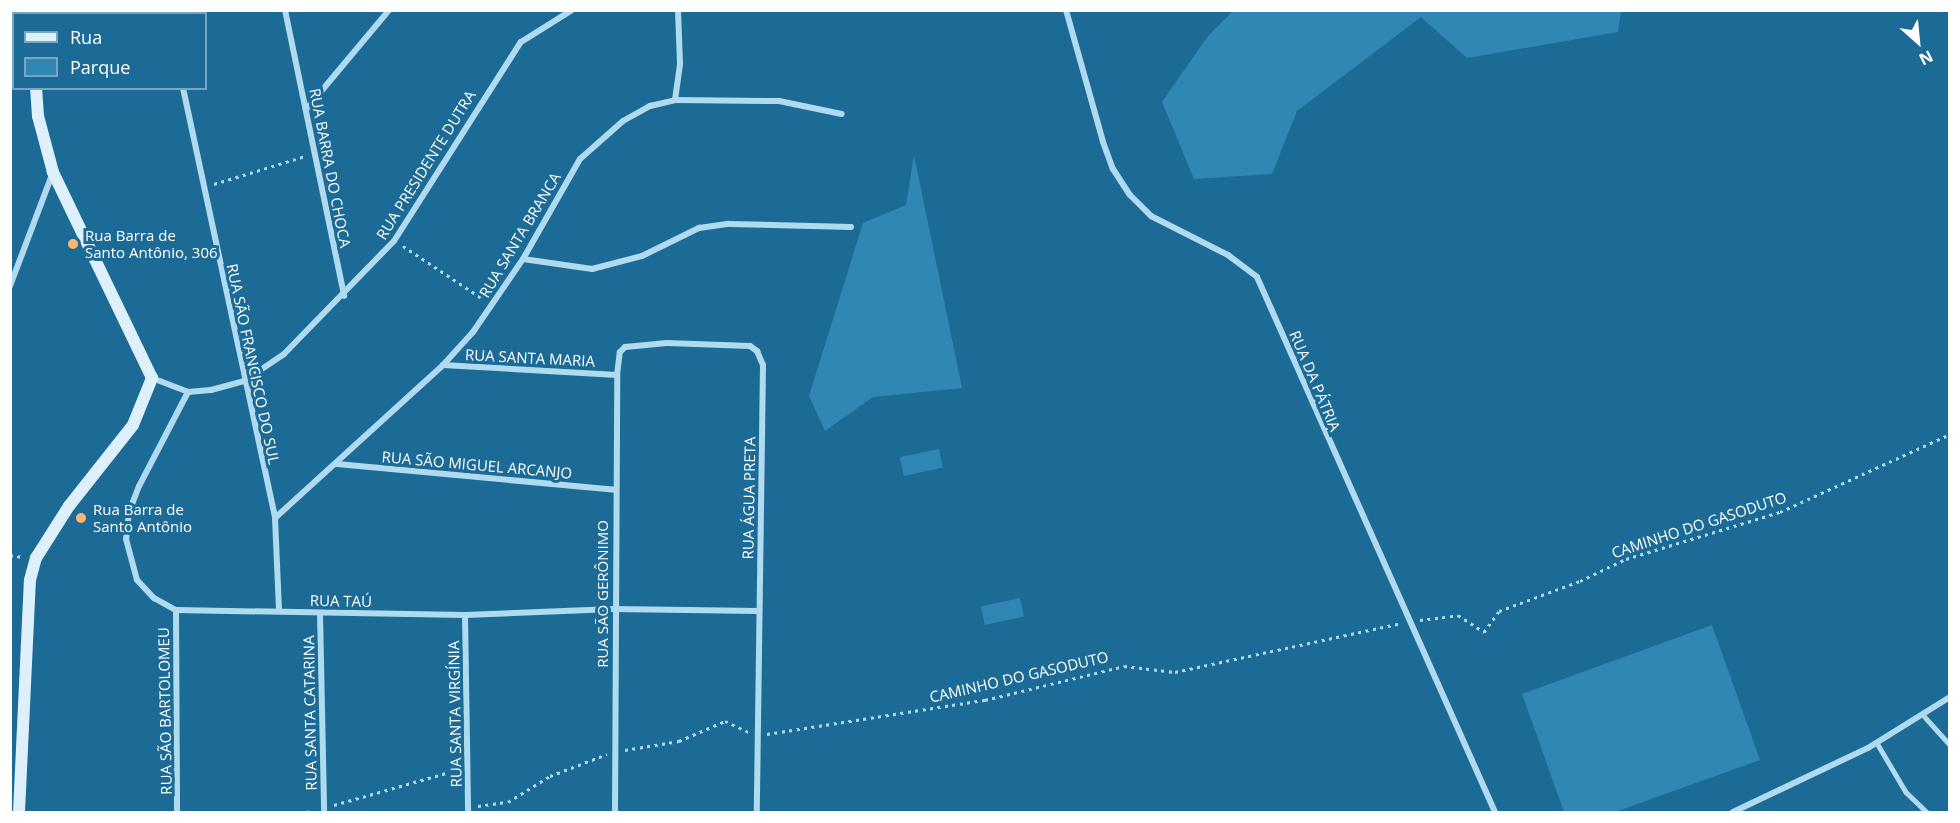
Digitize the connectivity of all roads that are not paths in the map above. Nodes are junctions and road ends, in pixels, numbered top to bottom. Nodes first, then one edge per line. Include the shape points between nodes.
1 (285, 10) edge
2 (389, 10) edge
3 (572, 10) edge
4 (678, 10) edge
5 (1066, 10) edge
6 (36, 90) edge
7 (183, 90) edge
8 (675, 99) junction
9 (308, 107) junction
10 (842, 114) dead end
11 (53, 172) junction
12 (851, 227) dead end
13 (523, 259) junction
14 (10, 286) edge
15 (344, 296) junction
16 (443, 365) junction
17 (617, 375) junction
18 (152, 378) junction
19 (244, 381) junction
20 (188, 392) junction
21 (337, 464) junction
22 (615, 490) junction
23 (275, 518) junction
24 (614, 609) junction
25 (176, 610) junction
26 (279, 611) junction
27 (758, 611) junction
28 (320, 614) junction
29 (465, 615) junction
30 (1950, 697) edge
31 (1923, 716) junction
32 (1877, 743) junction
33 (1950, 745) edge
34 (324, 810) edge
35 (468, 810) edge
36 (19, 813) edge
37 (177, 813) edge
38 (615, 813) edge
39 (757, 813) edge
40 (1495, 813) edge
41 (1733, 813) edge
42 (1927, 813) edge

1 - 9 street, RUA BARRA DO CHOCA
2 - 9 street
3 - 15 street, RUA PRESIDENTE DUTRA via 521,42 394,241
4 - 8 street via 681,63
5 - 40 street, RUA DA PÁTRIA via 1088,97 1113,169 1151,216 1228,255 1257,277
6 - 11 street via 38,116
7 - 19 street, RUA SÃO FRANCISCO DO SUL
8 - 10 street, RUA SANTA BRANCA via 779,101
8 - 13 street, RUA SANTA BRANCA via 650,106 623,121 580,159
9 - 15 street, RUA BARRA DO CHOCA
11 - 14 street
11 - 18 street
12 - 13 street via 729,224 699,228 642,256 592,269
13 - 16 street, RUA SANTA BRANCA
15 - 19 street, RUA PRESIDENTE DUTRA via 284,354
16 - 17 street, RUA SANTA MARIA
16 - 21 street, RUA SANTA BRANCA
17 - 22 street, RUA SÃO GERÔNIMO
17 - 27 street, RUA ÁGUA PRETA via 620,352 632,344 750,346 761,357
18 - 20 street
18 - 36 street via 133,425 69,506 36,558 30,580
19 - 20 street
19 - 23 street, RUA SÃO FRANCISCO DO SUL
20 - 25 street, RUA TAÚ via 139,486 129,513 126,539 137,580 153,598
21 - 22 street, RUA SÃO MIGUEL ARCANJO
21 - 23 street, RUA SANTA BRANCA
22 - 24 street, RUA SÃO GERÔNIMO
23 - 26 street, RUA SÃO FRANCISCO DO SUL
24 - 27 street, RUA TAÚ
24 - 29 street, RUA TAÚ
24 - 38 street, RUA SÃO GERÔNIMO
25 - 26 street, RUA TAÚ
25 - 37 street, RUA SÃO BARTOLOMEU
26 - 28 street, RUA TAÚ
27 - 39 street, RUA ÁGUA PRETA
28 - 29 street, RUA TAÚ
28 - 34 street, RUA SANTA CATARINA
29 - 35 street, RUA SANTA VIRGÍNIA
30 - 31 street
31 - 32 street
31 - 33 lane
32 - 41 street
32 - 42 lane via 1906,792

